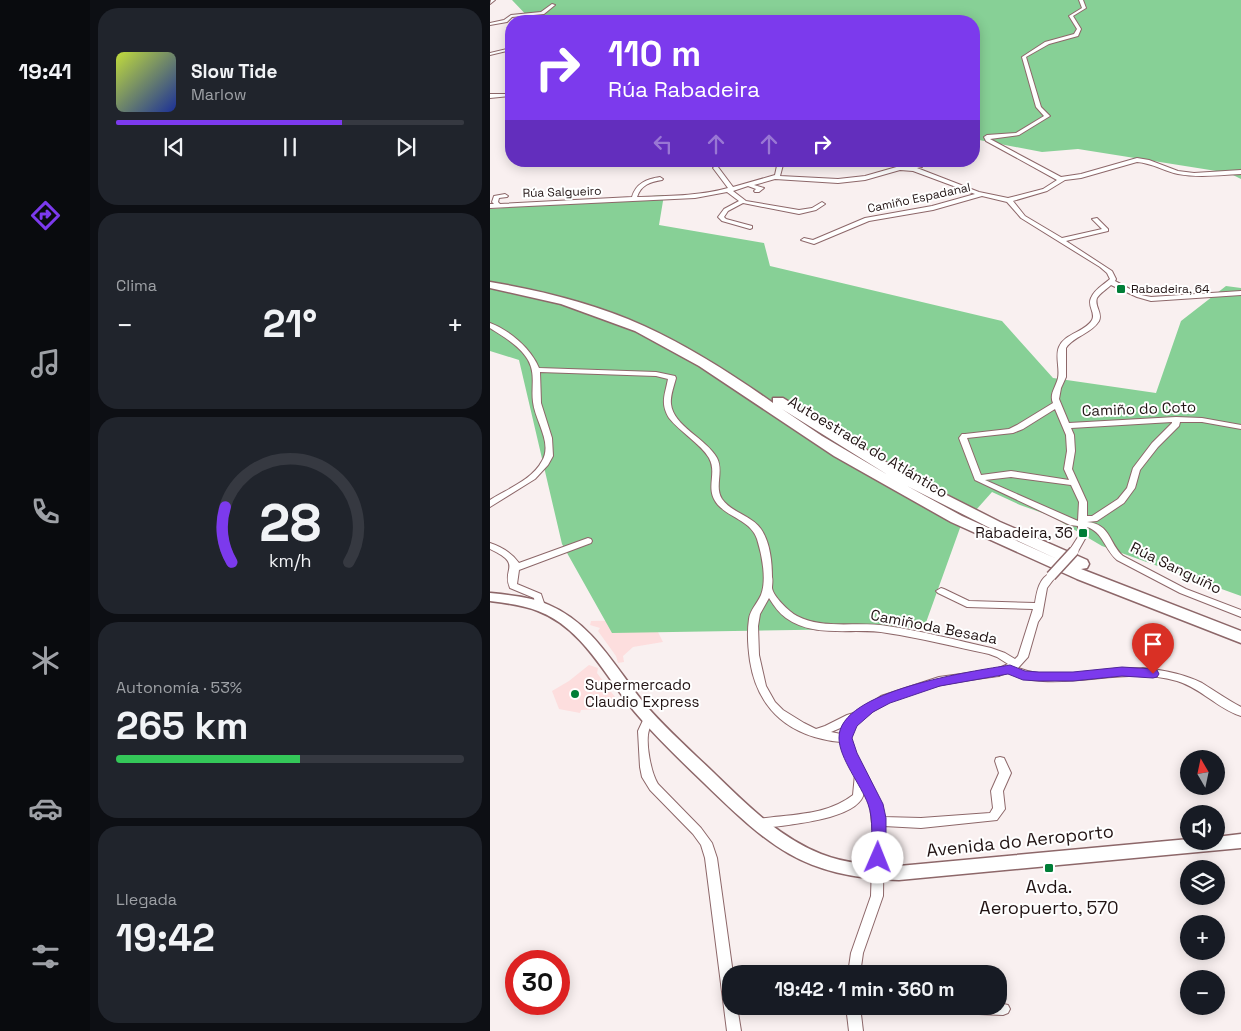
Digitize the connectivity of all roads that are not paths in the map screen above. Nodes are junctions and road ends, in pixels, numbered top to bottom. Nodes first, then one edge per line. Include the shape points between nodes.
1 (1081, 0) edge
2 (552, 5) dead end
3 (521, 15) edge
4 (505, 21) edge
5 (490, 24) edge
6 (505, 50) edge
7 (491, 54) edge
8 (505, 95) edge
9 (490, 96) edge
10 (780, 167) edge
11 (914, 167) edge
12 (716, 168) dead end
13 (908, 168) junction
14 (1241, 172) edge
15 (777, 177) junction
16 (660, 179) dead end
17 (1060, 179) junction
18 (747, 184) junction
19 (730, 189) junction
20 (757, 191) dead end
21 (982, 194) junction
22 (505, 196) dead end
23 (634, 200) junction
24 (1008, 200) junction
25 (743, 201) junction
26 (494, 202) edge
27 (822, 204) dead end
28 (490, 206) edge
29 (1094, 220) dead end
30 (750, 227) dead end
31 (804, 240) dead end
32 (1062, 240) junction
33 (490, 278) edge
34 (1111, 282) junction
35 (490, 285) edge
36 (1241, 293) edge
37 (490, 326) edge
38 (536, 370) junction
39 (1056, 404) junction
40 (1176, 419) junction
41 (1067, 426) junction
42 (1241, 428) edge
43 (978, 478) junction
44 (1074, 483) junction
45 (490, 504) edge
46 (1082, 522) junction
47 (588, 541) dead end
48 (490, 546) edge
49 (515, 568) junction
50 (1051, 576) joint
51 (768, 591) junction
52 (941, 591) dead end
53 (490, 597) edge
54 (540, 606) junction
55 (1039, 606) junction
56 (1238, 627) edge
57 (1013, 667) junction
58 (1241, 712) edge
59 (859, 716) junction
60 (649, 719) junction
61 (818, 732) junction
62 (845, 738) junction
63 (1000, 761) dead end
64 (861, 773) junction
65 (878, 821) junction
66 (756, 824) junction
67 (1241, 841) edge
68 (879, 874) junction
69 (855, 965) edge
70 (854, 1015) edge
71 (734, 1031) edge
72 (856, 1031) edge

1 - 17 street via 1084,8 1071,16 1079,29 1076,34 1047,43 1024,58 1039,107 1047,116 1017,134 988,137 988,140 1007,148 1011,154 1038,170
2 - 3 street via 542,13
4 - 5 street
6 - 7 street
8 - 9 street
10 - 15 street
11 - 13 street
12 - 19 street
13 - 15 street, Rúa Salgueiro via 852,180
13 - 21 street
14 - 17 street via 1194,175 1137,160
15 - 18 street, Rúa Salgueiro
16 - 23 street via 638,188
17 - 24 street via 1045,190
18 - 19 street, Rúa Salgueiro
18 - 20 street via 761,188
19 - 23 street, Rúa Salgueiro via 710,194
19 - 25 street
21 - 24 street
21 - 31 street, Camiño Espadanal via 942,206 868,219 814,242
22 - 26 street via 496,198
23 - 26 street, Rúa Salgueiro
24 - 32 street via 1023,217
25 - 27 street via 799,212
25 - 30 street via 726,210 721,217
26 - 28 street, Rúa Salgueiro
29 - 32 street via 1106,230
32 - 34 street via 1110,272
33 - 56 highway, Autoestrada do Atlántico via 601,304 648,323 739,374 902,478 1089,568
34 - 36 street via 1151,299
34 - 39 street via 1094,300 1095,321 1062,348 1062,372
35 - 56 highway, Autoestrada do Atlántico via 524,291 638,328 726,377 808,434 906,492 986,533 1085,578
37 - 38 street via 518,344
38 - 45 street via 536,401 549,444 548,457 536,476
38 - 51 street via 656,374 672,378 667,405 672,416 713,458 717,475 714,491 719,502 753,525 761,536
39 - 41 street
39 - 43 street via 1010,431 965,436 963,442
40 - 41 street, Camiño do Coto
40 - 42 street, Camiño do Coto via 1202,420
40 - 46 street via 1176,424 1136,470 1131,488 1121,501 1094,519
41 - 44 street via 1071,443 1068,466
43 - 44 street via 1011,474
43 - 46 street, Rúa Sanguiño via 1073,523
44 - 46 street via 1084,502
46 - 50 street, bridge via 1080,542
46 - 56 street, Rúa Sanguiño via 1100,530 1120,558 1146,574 1191,594
47 - 49 street
48 - 49 street via 512,559
49 - 54 street via 511,579 513,586 538,596
50 - 55 street via 1042,587
51 - 57 street, Camiñoda Besada via 793,619 847,628 896,631 991,651
51 - 61 street via 754,616 753,642 760,684 781,714
52 - 55 street via 967,604
53 - 54 main road, Avenida do Aeroporto
54 - 60 main road, Avenida do Aeroporto via 561,615 585,635
55 - 57 street via 1022,656
57 - 58 street, Camiñoda Besada via 1023,676 1073,677 1122,672 1163,675 1193,683
57 - 59 street via 927,685 885,699
59 - 61 street via 847,719 833,729
59 - 62 street via 848,728
60 - 66 main road, Avenida do Aeroporto
60 - 71 street via 643,732 648,777 697,831 712,858
61 - 62 street
62 - 64 street
63 - 65 street via 1005,773 997,791 999,809 993,817 922,823
64 - 65 street via 872,794
64 - 66 street via 858,797 844,807 819,815
65 - 68 street
66 - 68 main road, Avenida do Aeroporto via 805,856 848,870
67 - 68 main road, Avenida do Aeroporto
68 - 69 street via 877,896
70 - 72 street

